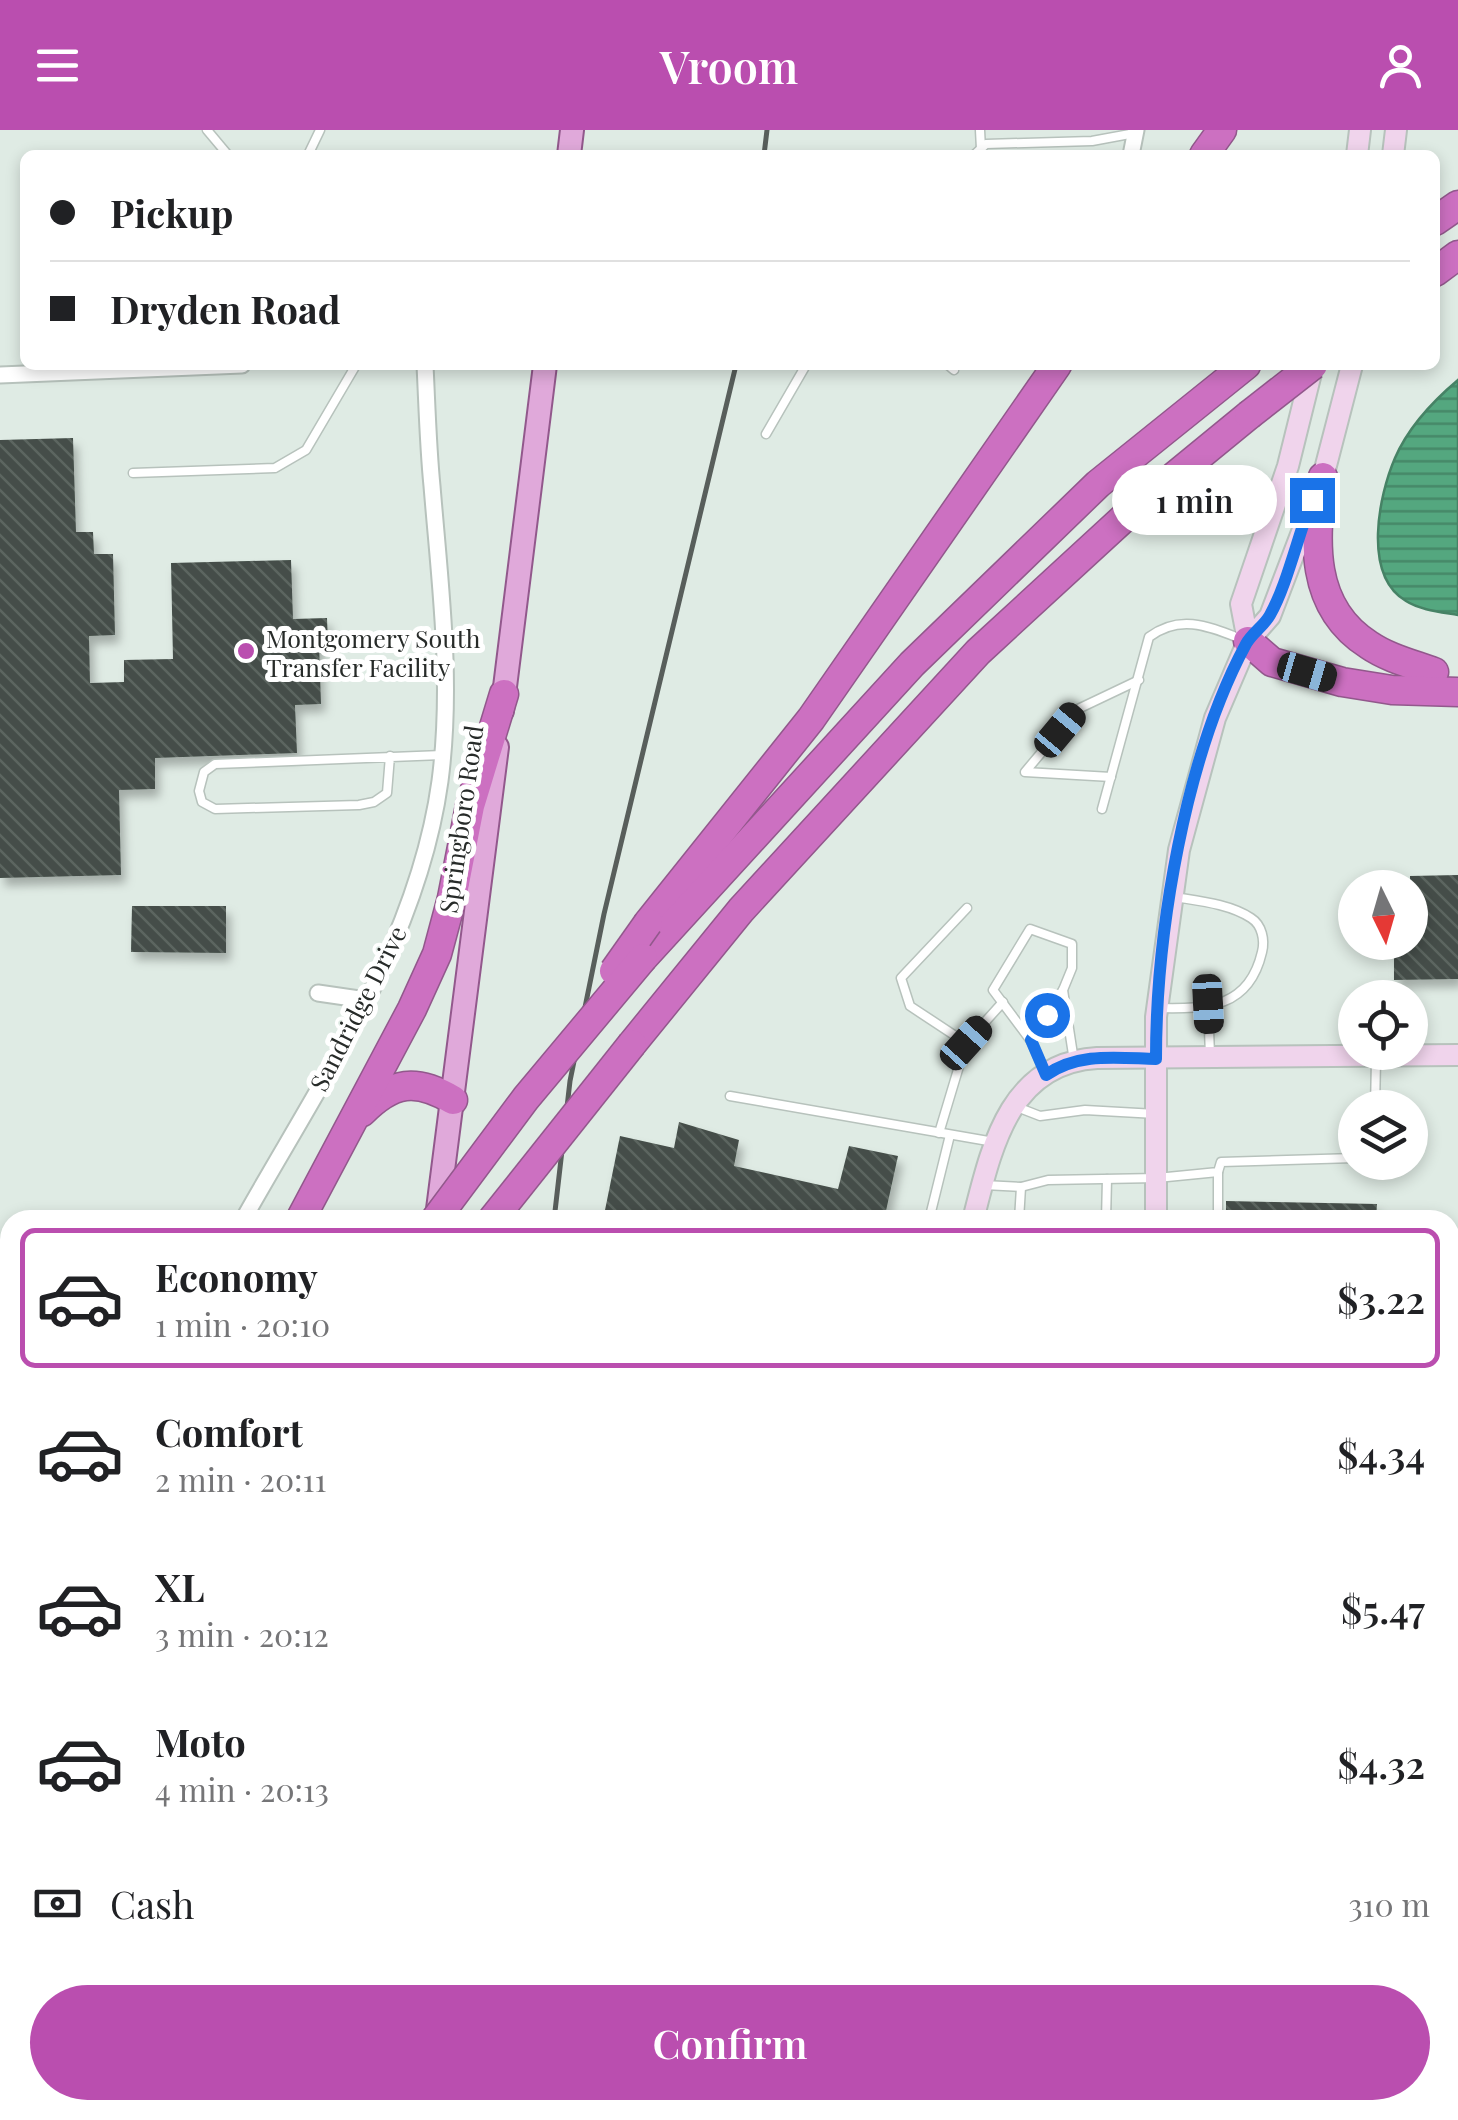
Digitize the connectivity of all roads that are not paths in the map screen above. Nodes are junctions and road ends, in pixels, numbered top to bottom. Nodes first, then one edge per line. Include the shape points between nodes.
1 (207, 130) edge
2 (1136, 131) edge
3 (224, 150) edge
4 (980, 150) edge
5 (54, 370) edge
6 (353, 370) edge
7 (426, 370) edge
8 (545, 370) edge
9 (803, 370) edge
10 (1054, 370) edge
11 (1240, 370) edge
12 (1307, 370) edge
13 (1312, 370) edge
14 (1351, 370) edge
15 (0, 375) edge
16 (766, 434) dead end
17 (133, 473) dead end
18 (1322, 477) junction
19 (1248, 641) junction
20 (1446, 672) edge
21 (1140, 680) junction
22 (1458, 692) edge
23 (504, 694) junction
24 (442, 755) junction
25 (390, 756) junction
26 (1111, 776) junction
27 (1102, 810) dead end
28 (1171, 896) junction
29 (967, 908) dead end
30 (1063, 990) junction
31 (318, 993) dead end
32 (366, 1000) junction
33 (1003, 1002) junction
34 (1208, 1004) junction
35 (1157, 1008) junction
36 (1031, 1040) junction
37 (966, 1043) junction
38 (1428, 1054) edge
39 (1458, 1054) edge
40 (1338, 1056) edge
41 (1210, 1058) junction
42 (1156, 1059) junction
43 (1074, 1061) junction
44 (1046, 1075) junction
45 (730, 1096) dead end
46 (526, 1098) junction
47 (453, 1100) junction
48 (1013, 1105) junction
49 (1156, 1114) junction
50 (348, 1129) junction
51 (939, 1132) junction
52 (950, 1135) junction
53 (994, 1142) junction
54 (1338, 1159) edge
55 (1218, 1172) junction
56 (1157, 1178) junction
57 (1107, 1179) junction
58 (982, 1184) junction
59 (1020, 1186) junction
60 (248, 1210) edge
61 (305, 1210) edge
62 (437, 1210) edge
63 (443, 1210) edge
64 (500, 1210) edge
65 (931, 1210) edge
66 (976, 1210) edge
67 (1019, 1210) edge
68 (1106, 1210) edge
69 (1156, 1210) edge
70 (1218, 1210) edge

1 - 3 lane
2 - 4 lane via 1092,140 986,144
5 - 15 street
6 - 17 lane via 306,450 275,468
7 - 24 street, Sandridge Drive via 444,620
8 - 23 main road, Springboro Road
9 - 16 lane
10 - 46 highway, bridge via 810,719 648,924
11 - 46 highway, bridge via 1098,484 912,664
12 - 64 highway, bridge via 1127,515 978,652 742,910
13 - 19 main road via 1288,466 1241,604
14 - 18 main road
18 - 19 main road via 1270,616
18 - 20 highway via 1316,547 1327,599 1348,630 1372,648
19 - 20 highway via 1278,643 1350,666
19 - 21 lane via 1192,622 1162,628 1149,637
19 - 22 highway via 1272,662 1342,682
19 - 28 main road via 1197,776
21 - 26 lane
21 - 26 lane via 1078,709 1025,772
23 - 47 main road, Springboro Road
23 - 50 highway via 437,954
24 - 25 lane
24 - 32 street, Sandridge Drive via 420,869
25 - 25 lane via 215,764 204,772 199,791 214,809 359,805 387,792
26 - 27 lane
28 - 34 lane via 1252,918 1262,932 1254,980 1244,992
28 - 35 main road
29 - 37 lane via 901,978 910,1006
30 - 33 lane via 1072,944 1030,929 993,990
30 - 36 lane
30 - 43 lane
31 - 32 street
32 - 60 street, Sandridge Drive
33 - 36 lane
33 - 37 lane
34 - 35 lane
34 - 41 lane
35 - 42 main road
36 - 44 lane
37 - 51 lane
38 - 39 main road
40 - 41 main road
41 - 42 main road
42 - 43 main road
42 - 49 main road
43 - 44 main road
44 - 48 main road
45 - 51 lane
46 - 63 highway, bridge
47 - 50 highway via 431,1087 398,1087 374,1100
47 - 62 main road, Springboro Road
48 - 49 lane via 1040,1116 1084,1110
48 - 53 main road
49 - 56 main road
50 - 61 highway
51 - 52 lane
52 - 53 lane
52 - 65 lane
53 - 58 main road
54 - 55 lane via 1220,1162
55 - 56 lane
55 - 70 lane
56 - 57 lane
56 - 69 main road
57 - 59 lane
57 - 68 lane
58 - 59 lane
58 - 66 main road
59 - 67 lane

